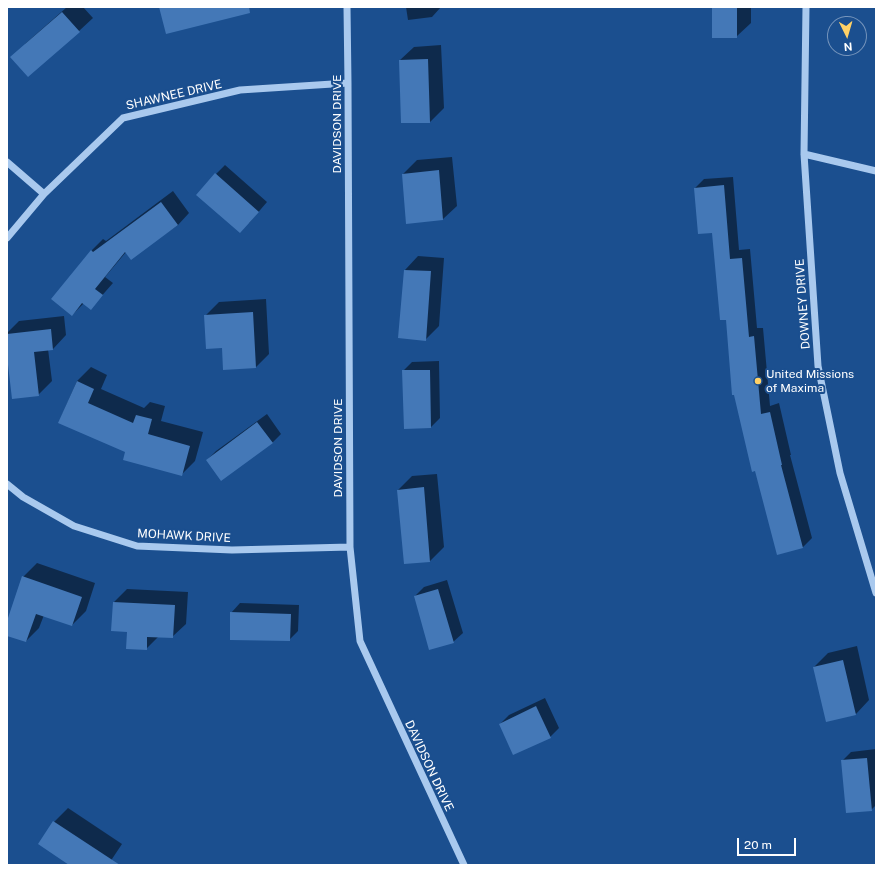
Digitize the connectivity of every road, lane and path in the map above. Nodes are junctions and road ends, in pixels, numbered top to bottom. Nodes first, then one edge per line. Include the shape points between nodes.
1 (347, 7) edge
2 (806, 7) edge
3 (348, 83) junction
4 (804, 154) junction
5 (7, 162) edge
6 (876, 171) edge
7 (44, 194) junction
8 (7, 238) edge
9 (7, 484) edge
10 (350, 546) junction
11 (876, 593) edge
12 (464, 865) edge

1 - 3 street, DAVIDSON DRIVE
2 - 4 street, DOWNEY DRIVE
3 - 7 street, SHAWNEE DRIVE via 240,90 123,118
3 - 10 street, DAVIDSON DRIVE
4 - 6 street
4 - 11 street, DOWNEY DRIVE via 818,366 840,473
5 - 7 street
7 - 8 street, SHAWNEE DRIVE
9 - 10 street, MOHAWK DRIVE via 23,497 74,526 137,546 232,550
10 - 12 street, DAVIDSON DRIVE via 360,641

